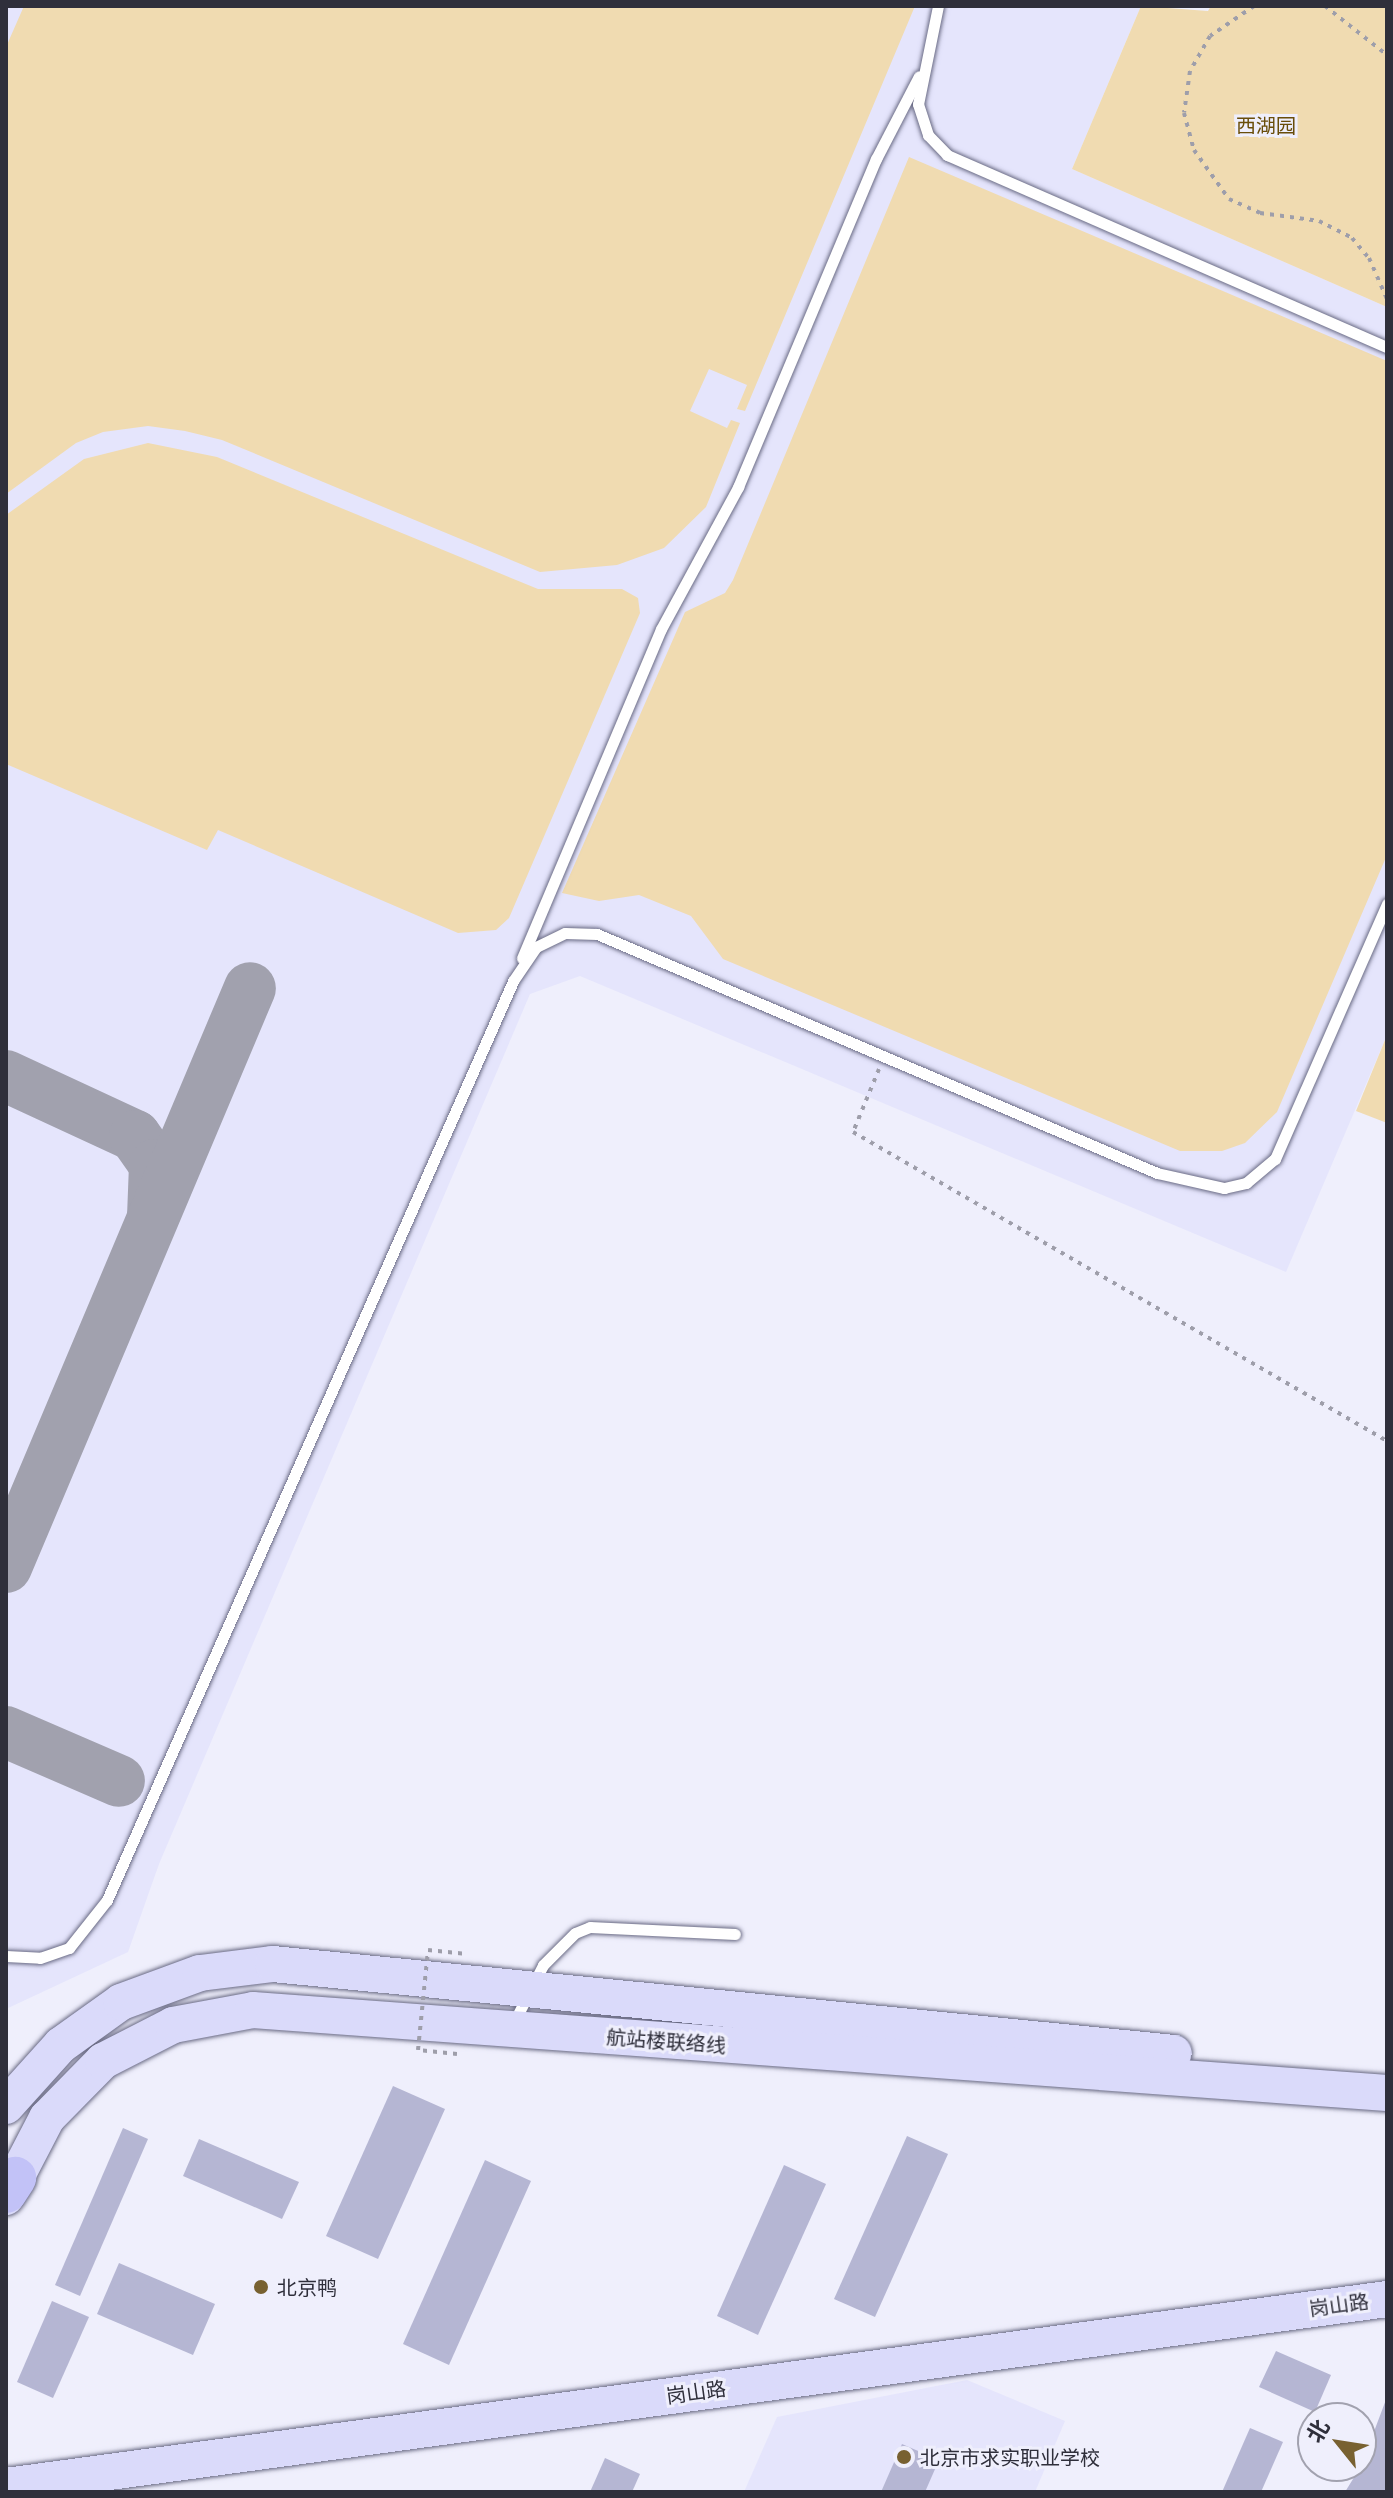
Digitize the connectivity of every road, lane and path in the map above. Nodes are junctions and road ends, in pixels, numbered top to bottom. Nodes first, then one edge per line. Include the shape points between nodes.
1 (938, 6) edge
2 (1254, 6) edge
3 (1325, 6) edge
4 (1387, 55) edge
5 (919, 76) junction
6 (1387, 299) edge
7 (1387, 347) edge
8 (1387, 904) edge
9 (513, 981) junction
10 (884, 1055) junction
11 (1387, 1441) edge
12 (735, 1934) dead end
13 (467, 1954) dead end
14 (6, 1956) edge
15 (530, 1986) junction
16 (511, 2030) junction
17 (457, 2054) dead end
18 (1387, 2070) edge
19 (1387, 2093) edge
20 (6, 2106) edge
21 (9, 2189) edge
22 (1387, 2299) edge
23 (6, 2486) edge

1 - 5 lane
2 - 6 path via 1210,36 1190,71 1184,113 1194,150 1229,199 1260,213 1319,221 1352,238 1369,258
3 - 4 path
5 - 7 lane via 918,104 928,135 960,162
5 - 9 lane via 876,159 744,474 661,629
8 - 10 lane via 1290,1134 1275,1159 1246,1183 1211,1188 1179,1181
9 - 10 lane via 544,941 588,932
9 - 14 lane via 107,1900 69,1948 40,1958
10 - 11 path via 853,1132
12 - 15 lane via 590,1927 557,1949
13 - 17 path, bridge via 428,1950 418,2050
15 - 16 lane
15 - 18 main road, 航站楼联络线 via 923,2032
15 - 20 main road, 航站楼联络线 via 300,1964 200,1973 135,1996 94,2019 44,2061
16 - 19 main road, 航站楼联络线
16 - 21 main road, 航站楼联络线 via 298,2009 188,2020 91,2070 47,2118
22 - 23 main road, 岗山路

